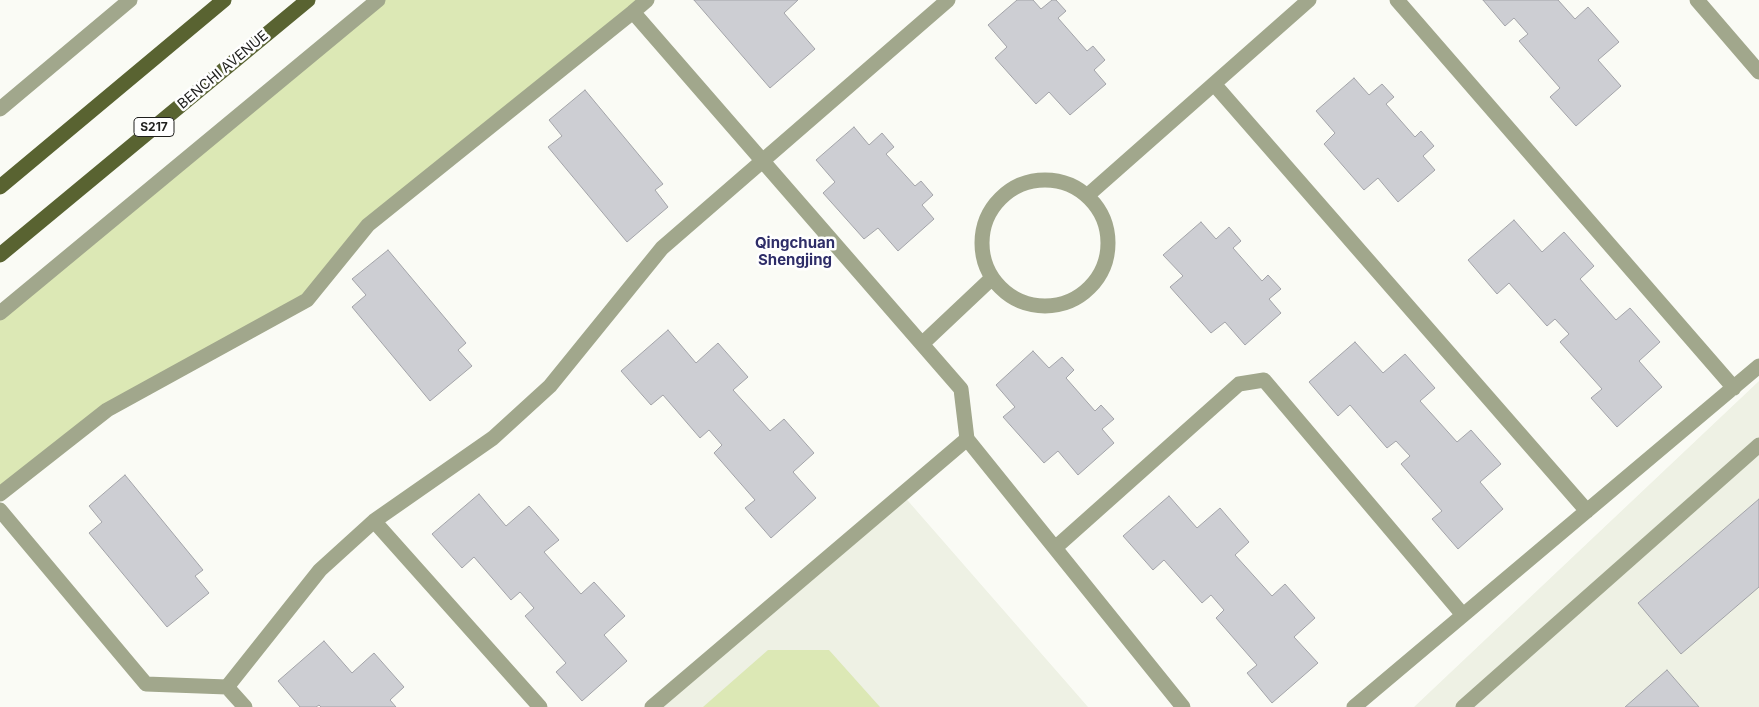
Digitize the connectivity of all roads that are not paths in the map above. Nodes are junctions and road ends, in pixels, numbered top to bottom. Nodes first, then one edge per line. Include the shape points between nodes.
1 (130, 0) edge
2 (224, 0) edge
3 (308, 0) edge
4 (378, 0) edge
5 (647, 0) edge
6 (1309, 0) edge
7 (1397, 0) edge
8 (1697, 0) edge
9 (939, 3) edge
10 (633, 12) junction
11 (1759, 72) edge
12 (1214, 84) junction
13 (0, 109) edge
14 (762, 161) junction
15 (0, 187) edge
16 (1088, 195) junction
17 (0, 255) edge
18 (992, 278) junction
19 (0, 314) edge
20 (922, 344) junction
21 (1759, 366) edge
22 (1734, 388) junction
23 (967, 439) junction
24 (1759, 445) edge
25 (0, 494) edge
26 (0, 510) edge
27 (1587, 511) junction
28 (374, 521) junction
29 (1055, 548) junction
30 (1463, 615) junction
31 (227, 687) junction
32 (245, 707) edge
33 (540, 707) edge
34 (652, 707) edge
35 (1183, 707) edge
36 (1354, 707) edge
37 (1463, 707) edge

1 - 13 street
2 - 15 main road
3 - 17 main road, BENCHI AVENUE / S217
4 - 19 street
5 - 10 street
6 - 12 street
7 - 22 street
8 - 11 street
9 - 14 street
10 - 14 street
10 - 25 street via 368,225 307,300 106,410
12 - 16 street
12 - 27 street
14 - 20 street
14 - 28 street via 662,248 550,386 492,438
16 - 18 street via 1069,183 1047,179 1026,182 1006,192 991,208 983,229 982,251
16 - 18 street via 1108,229 1109,250 1104,268 1093,286 1078,298 1059,306 1039,307 1005,294
18 - 20 street
20 - 23 street via 961,389
21 - 22 street
22 - 27 street
23 - 29 street
23 - 34 street
24 - 37 street
26 - 31 street via 146,684
27 - 30 street
28 - 31 street via 320,570
28 - 33 street
29 - 30 street via 1239,384 1264,380
29 - 35 street
30 - 36 street
31 - 32 street

